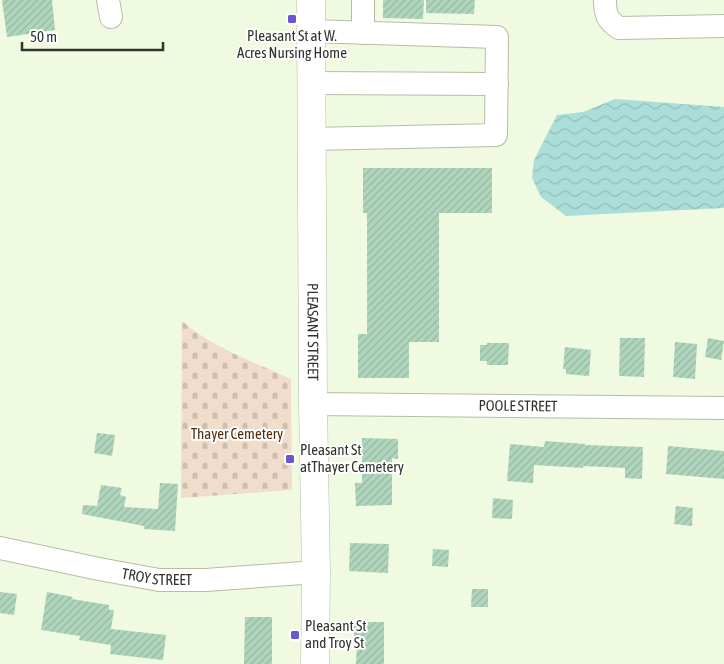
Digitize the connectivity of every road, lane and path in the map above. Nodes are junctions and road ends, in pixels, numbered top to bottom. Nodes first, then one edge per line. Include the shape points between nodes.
1 (311, 0) edge
2 (364, 0) edge
3 (605, 0) edge
4 (724, 26) edge
5 (311, 31) junction
6 (363, 33) junction
7 (311, 83) junction
8 (497, 84) junction
9 (312, 140) junction
10 (313, 404) junction
11 (724, 408) edge
12 (0, 548) edge
13 (316, 572) junction
14 (315, 664) edge

1 - 5 main road, PLEASANT STREET
2 - 6 street
3 - 4 street via 605,14 619,28
5 - 6 street
5 - 7 main road, PLEASANT STREET
6 - 8 street via 497,37
7 - 8 street
7 - 9 main road, PLEASANT STREET
8 - 9 street via 496,135
9 - 10 main road, PLEASANT STREET
10 - 11 street, POOLE STREET
10 - 13 main road, PLEASANT STREET
12 - 13 street, TROY STREET via 160,580
13 - 14 main road, PLEASANT STREET

